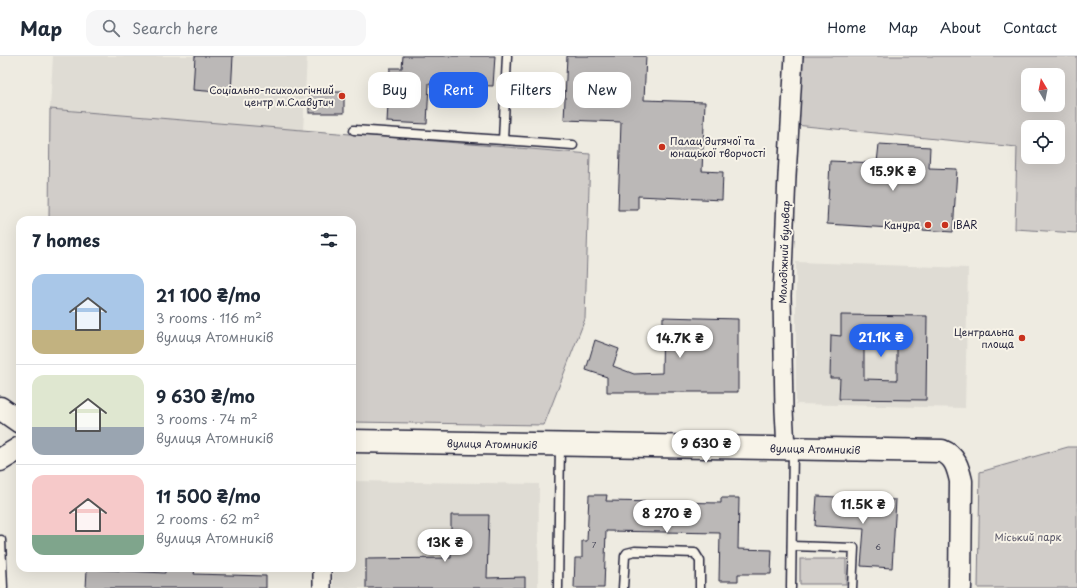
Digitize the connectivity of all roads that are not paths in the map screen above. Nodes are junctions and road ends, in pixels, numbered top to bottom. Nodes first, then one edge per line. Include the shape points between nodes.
1 (507, 56) edge
2 (794, 56) edge
3 (354, 130) dead end
4 (503, 140) junction
5 (573, 146) dead end
6 (0, 408) edge
7 (16, 419) edge
8 (356, 441) edge
9 (560, 445) junction
10 (790, 449) junction
11 (16, 450) edge
12 (0, 460) edge
13 (1, 540) dead end
14 (792, 546) junction
15 (322, 572) edge
16 (3, 588) edge
17 (322, 588) edge
18 (558, 588) edge
19 (623, 588) edge
20 (700, 588) edge
21 (791, 588) edge
22 (852, 588) edge
23 (960, 588) edge

1 - 4 lane
2 - 10 street, Молодіжний бульвар via 782,296 784,410
3 - 4 lane
4 - 5 lane
6 - 7 street
8 - 9 street, вулиця Атомників
9 - 10 street, вулиця Атомників
9 - 18 lane
10 - 14 lane
10 - 23 street, вулиця Атомників via 928,450 942,451 950,455 958,467 961,486
11 - 12 street
13 - 16 lane
14 - 21 lane
14 - 22 lane via 854,548
15 - 17 street
19 - 20 lane via 625,556 635,551 695,553 700,561

